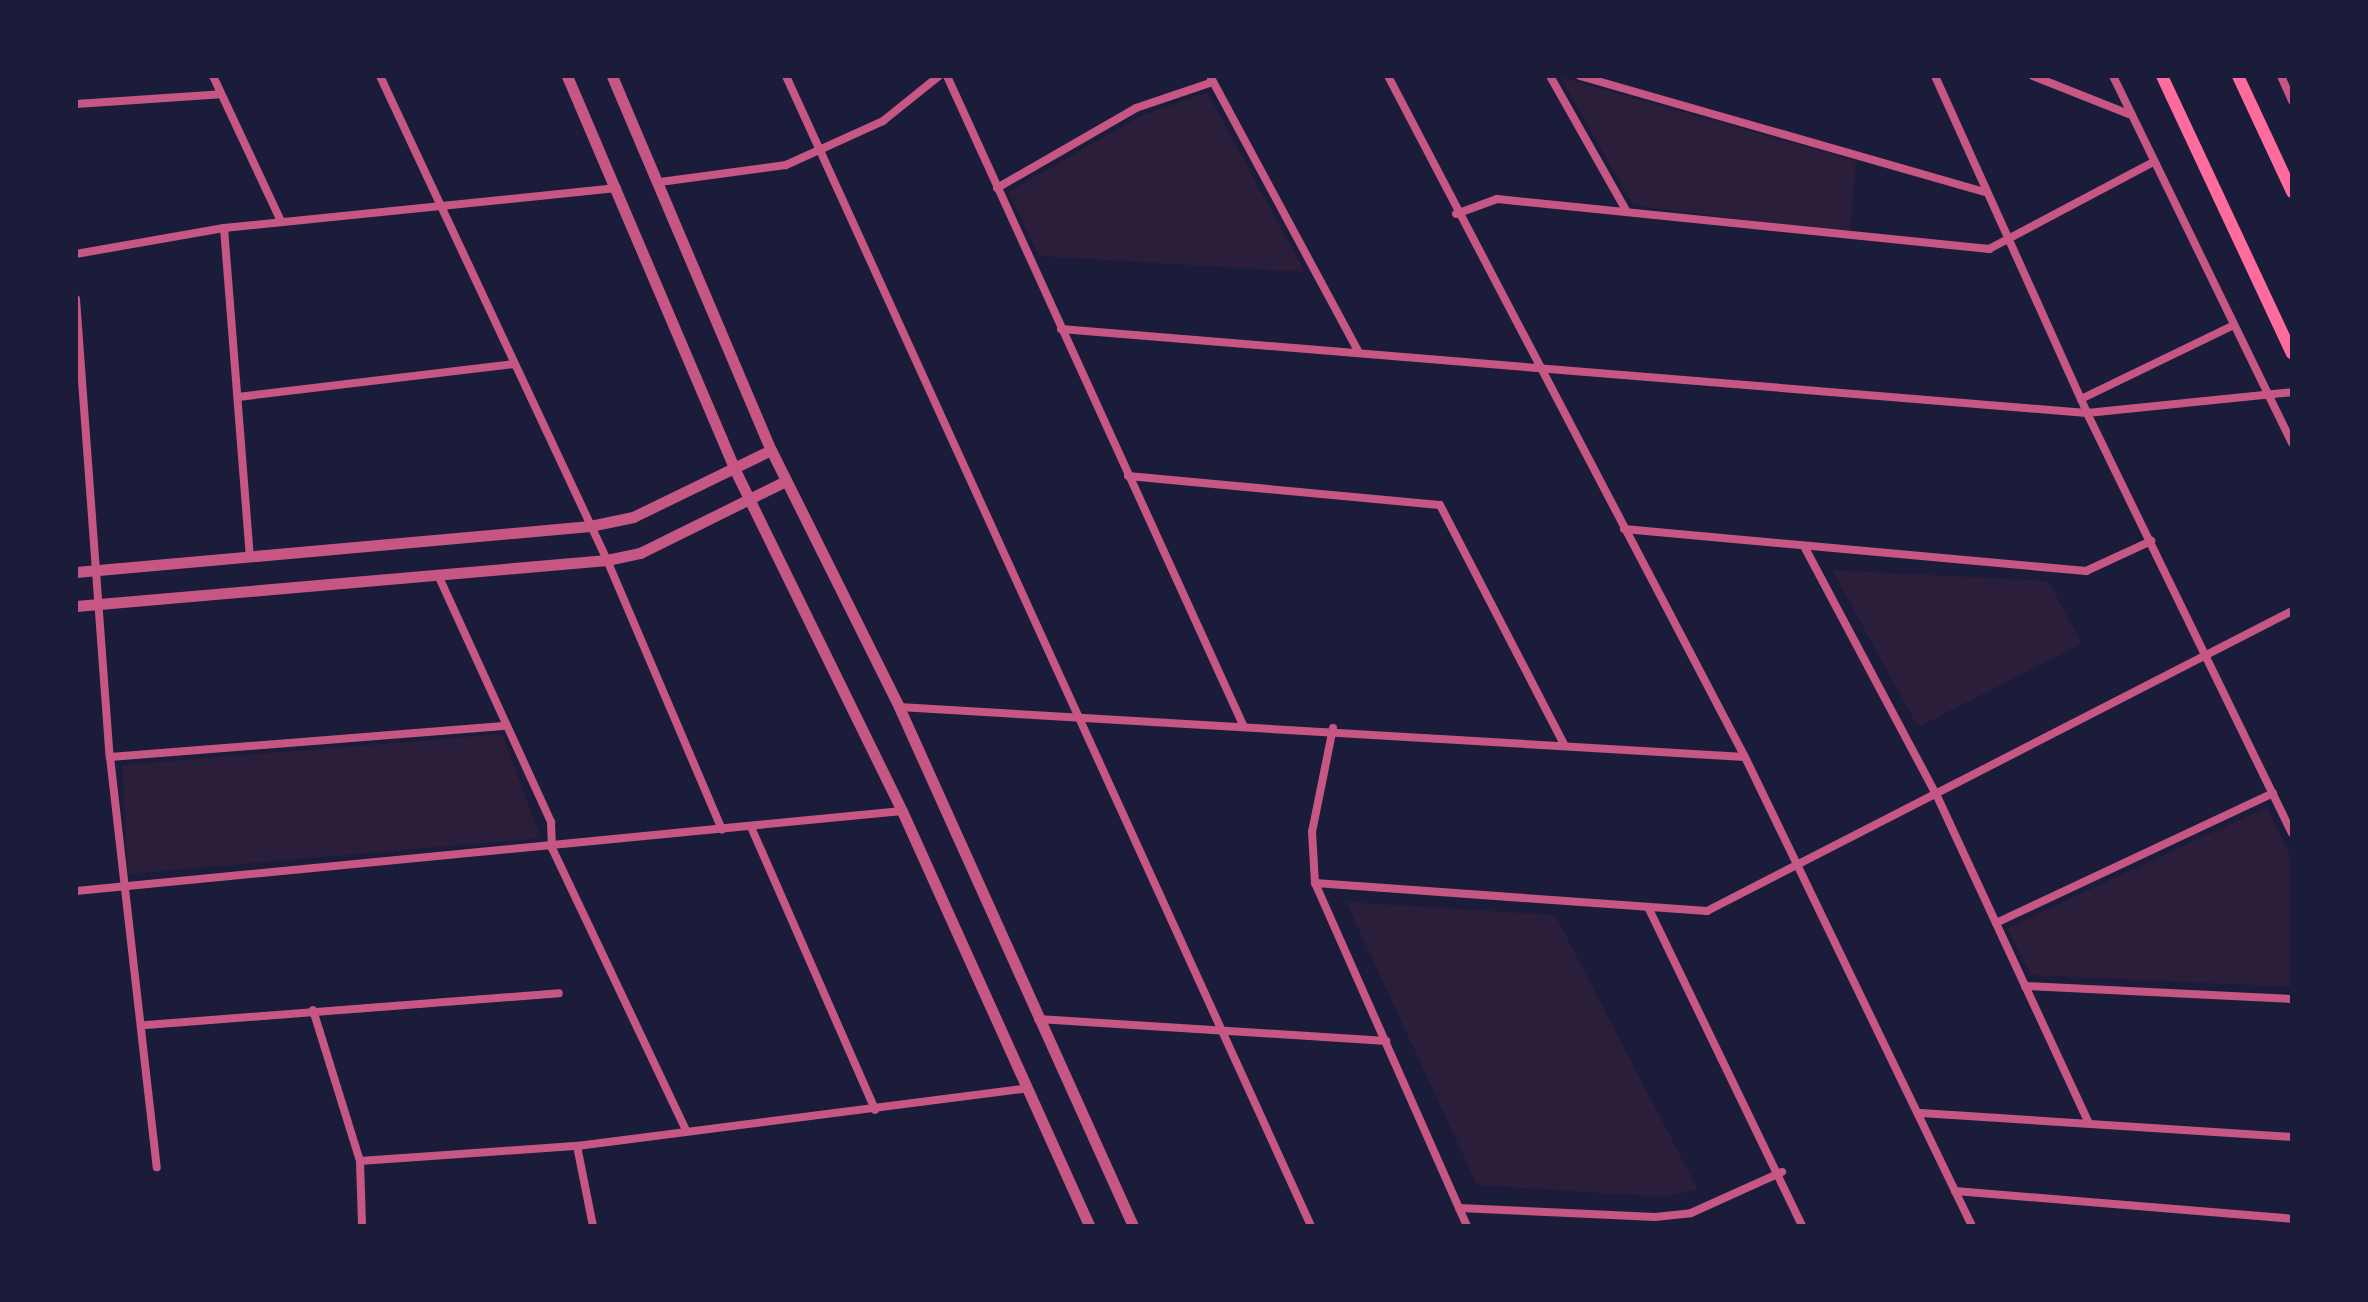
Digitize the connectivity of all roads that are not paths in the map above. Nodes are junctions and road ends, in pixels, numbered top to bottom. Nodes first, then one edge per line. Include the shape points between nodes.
1 (213, 76) edge
2 (380, 76) edge
3 (567, 76) edge
4 (612, 76) edge
5 (786, 76) edge
6 (939, 76) edge
7 (947, 76) edge
8 (1388, 76) edge
9 (1550, 76) edge
10 (1580, 76) edge
11 (1935, 76) edge
12 (2033, 76) edge
13 (2113, 76) edge
14 (2162, 76) edge
15 (2238, 76) edge
16 (2281, 76) edge
17 (1212, 79) edge
18 (221, 94) junction
19 (2292, 101) edge
20 (76, 104) edge
21 (2129, 114) junction
22 (821, 152) junction
23 (2153, 162) junction
24 (660, 182) junction
25 (617, 188) junction
26 (997, 188) junction
27 (1984, 192) junction
28 (2292, 192) edge
29 (439, 207) junction
30 (1627, 212) junction
31 (1456, 214) junction
32 (281, 221) junction
33 (224, 228) junction
34 (2008, 239) junction
35 (76, 254) edge
36 (76, 299) edge
37 (2234, 325) junction
38 (1061, 329) junction
39 (1358, 351) junction
40 (2292, 353) edge
41 (514, 364) junction
42 (1534, 365) junction
43 (2292, 392) edge
44 (2268, 393) junction
45 (238, 397) junction
46 (2081, 399) junction
47 (2087, 413) junction
48 (2292, 443) edge
49 (771, 450) junction
50 (734, 468) junction
51 (1128, 476) junction
52 (786, 481) junction
53 (750, 500) junction
54 (590, 526) junction
55 (1624, 529) junction
56 (2151, 541) junction
57 (1805, 548) junction
58 (250, 557) junction
59 (607, 560) junction
60 (97, 571) junction
61 (76, 572) edge
62 (438, 575) junction
63 (99, 604) junction
64 (76, 606) edge
65 (2292, 611) edge
66 (2207, 656) junction
67 (899, 707) junction
68 (1078, 715) junction
69 (1243, 725) junction
70 (507, 726) junction
71 (1333, 728) junction
72 (1565, 746) junction
73 (110, 757) junction
74 (1745, 757) junction
75 (2273, 793) junction
76 (1937, 796) junction
77 (902, 811) junction
78 (751, 827) junction
79 (722, 830) junction
80 (2292, 833) edge
81 (552, 848) junction
82 (1799, 867) junction
83 (1315, 883) junction
84 (128, 886) junction
85 (76, 891) edge
86 (1648, 907) junction
87 (1996, 923) junction
88 (2025, 986) junction
89 (559, 993) dead end
90 (2292, 999) edge
91 (313, 1010) junction
92 (1038, 1019) junction
93 (146, 1025) junction
94 (1220, 1027) junction
95 (1386, 1041) junction
96 (1024, 1089) junction
97 (875, 1110) junction
98 (1921, 1113) junction
99 (2089, 1123) junction
100 (687, 1132) junction
101 (2292, 1137) edge
102 (577, 1146) junction
103 (360, 1161) junction
104 (157, 1167) dead end
105 (1782, 1172) junction
106 (1955, 1191) junction
107 (1459, 1208) junction
108 (2292, 1219) edge
109 (362, 1226) edge
110 (593, 1226) edge
111 (1089, 1226) edge
112 (1133, 1226) edge
113 (1311, 1226) edge
114 (1467, 1226) edge
115 (1802, 1226) edge
116 (1972, 1226) edge

1 - 18 street
2 - 29 street
3 - 25 street
4 - 24 street
5 - 22 street
6 - 22 street via 883,121
7 - 26 street
8 - 31 street
9 - 30 street
10 - 27 street
11 - 27 street
12 - 21 street
13 - 21 street
14 - 40 main road
15 - 28 main road
16 - 19 street
17 - 26 street via 1136,108
17 - 39 street
18 - 20 street
18 - 32 street
21 - 23 street
22 - 24 street via 786,165
22 - 68 street
23 - 34 street
23 - 37 street
24 - 49 street
25 - 29 street
25 - 50 street
26 - 38 street
27 - 34 street
29 - 32 street
29 - 41 street
30 - 31 street via 1497,199
30 - 34 street via 1910,246 1989,249
31 - 42 street
32 - 33 street
33 - 35 street
33 - 45 street
34 - 46 street
36 - 60 street
37 - 44 street
37 - 46 street
38 - 39 street
38 - 51 street
39 - 42 street
41 - 45 street
41 - 54 street
42 - 47 street
42 - 55 street
43 - 44 street
44 - 47 street
44 - 48 street
45 - 58 street
46 - 47 street
47 - 56 street
49 - 50 street
49 - 52 street
50 - 53 street
50 - 54 street via 633,517
51 - 69 street
51 - 72 street via 1440,505
52 - 53 street
52 - 67 street
53 - 59 street via 640,553
53 - 77 street
54 - 58 street
54 - 59 street
55 - 57 street
55 - 74 street
56 - 57 street via 2086,571
56 - 66 street
57 - 76 street
58 - 60 street
59 - 62 street
59 - 79 street
60 - 61 street
60 - 63 street
62 - 63 street
62 - 70 street
63 - 64 street
63 - 73 street
65 - 66 street
66 - 75 street
66 - 76 street
67 - 68 street
67 - 92 street
68 - 69 street
68 - 94 street
69 - 71 street
70 - 73 street
70 - 81 street via 551,822
71 - 72 street
71 - 83 street via 1312,832
72 - 74 street
73 - 84 street
74 - 82 street
75 - 80 street
75 - 87 street
76 - 82 street
76 - 87 street
77 - 78 street
77 - 96 street
78 - 79 street
78 - 97 street
79 - 81 street
81 - 84 street
81 - 100 street
82 - 86 street via 1707,911
82 - 98 street
83 - 86 street
83 - 95 street
84 - 85 street
84 - 93 street
86 - 105 street
87 - 88 street
88 - 90 street
88 - 99 street
89 - 91 street
91 - 93 street
91 - 103 street
92 - 94 street
92 - 112 street
93 - 104 street
94 - 95 street
94 - 113 street
95 - 107 street
96 - 97 street
96 - 111 street
97 - 100 street
98 - 99 street
98 - 106 street
99 - 101 street
100 - 102 street
102 - 103 street
102 - 110 street
103 - 109 street
105 - 107 street via 1691,1213 1655,1217
105 - 115 street
106 - 108 street
106 - 116 street
107 - 114 street

